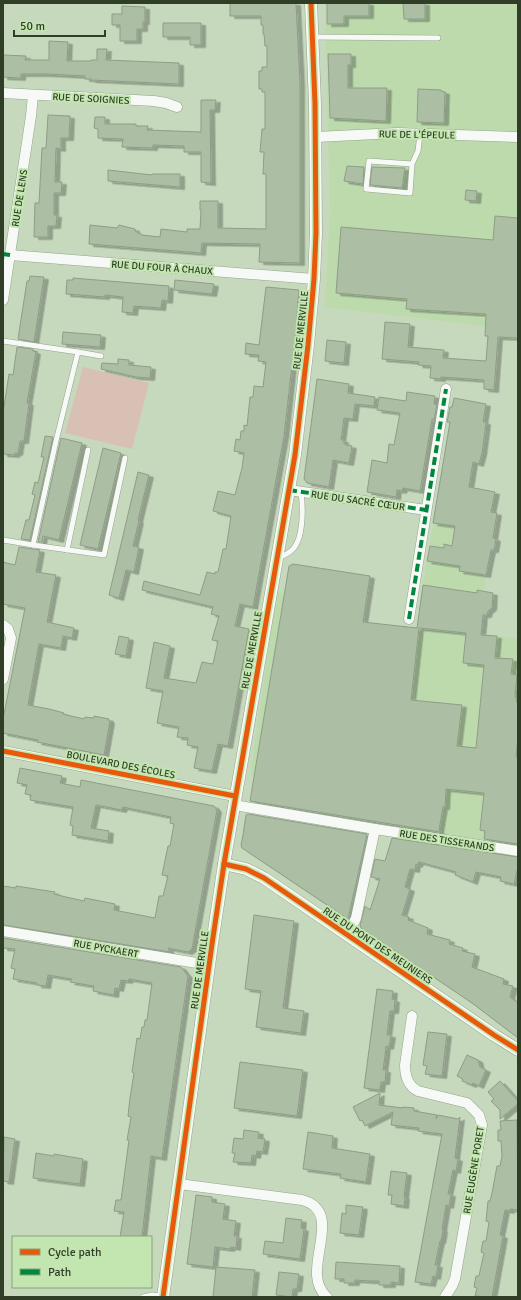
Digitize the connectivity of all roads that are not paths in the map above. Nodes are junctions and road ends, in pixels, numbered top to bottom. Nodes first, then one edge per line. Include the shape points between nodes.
1 (311, 3) edge
2 (313, 37) junction
3 (438, 38) dead end
4 (3, 93) edge
5 (33, 95) junction
6 (177, 107) dead end
7 (420, 134) junction
8 (316, 137) junction
9 (518, 137) edge
10 (412, 164) junction
11 (10, 255) junction
12 (314, 278) junction
13 (3, 300) edge
14 (3, 341) edge
15 (78, 352) junction
16 (101, 356) dead end
17 (446, 389) dead end
18 (88, 450) dead end
19 (125, 458) dead end
20 (295, 491) junction
21 (426, 510) junction
22 (3, 540) edge
23 (33, 545) junction
24 (67, 550) junction
25 (277, 559) junction
26 (409, 619) dead end
27 (3, 624) edge
28 (3, 679) edge
29 (3, 751) edge
30 (234, 800) junction
31 (376, 829) junction
32 (518, 850) edge
33 (224, 864) junction
34 (3, 931) edge
35 (348, 935) junction
36 (209, 965) junction
37 (412, 1016) dead end
38 (518, 1050) edge
39 (179, 1184) junction
40 (144, 1297) edge
41 (163, 1297) edge
42 (327, 1297) edge
43 (444, 1297) edge

1 - 2 street, RUE DE MERVILLE
2 - 3 lane
2 - 8 street, RUE DE MERVILLE
4 - 5 street, RUE DE SOIGNIES
5 - 6 street, RUE DE SOIGNIES via 154,100
5 - 11 street, RUE DE LENS
7 - 8 street, RUE DE L'ÉPEULE via 385,133
7 - 9 street, RUE DE L'ÉPEULE
7 - 10 lane via 418,151
8 - 12 street, RUE DE MERVILLE
10 - 10 lane via 410,193 366,189 369,161
11 - 12 street, RUE DU FOUR À CHAUX
11 - 13 street, RUE DE LENS
12 - 20 street, RUE DE MERVILLE via 295,455
14 - 15 lane
15 - 16 lane
15 - 23 lane
17 - 21 street
18 - 24 lane
19 - 24 lane via 104,555
20 - 21 street, RUE DU SACRÉ CŒUR
20 - 25 street, RUE DE MERVILLE
20 - 25 lane via 303,507 297,542 292,550
21 - 26 street
22 - 23 lane
23 - 24 lane
25 - 30 street, RUE DE MERVILLE
27 - 28 street via 11,638
29 - 30 street, BOULEVARD DES ÉCOLES
30 - 31 street, RUE DES TISSERANDS
30 - 33 street, RUE DE MERVILLE
31 - 32 street, RUE DES TISSERANDS
31 - 35 street via 356,918
33 - 35 street, RUE DU PONT DES MEUNIERS via 258,874
33 - 36 street, RUE DE MERVILLE
34 - 36 street, RUE PYCKAERT
35 - 38 street, RUE DU PONT DES MEUNIERS
36 - 39 street, RUE DE MERVILLE
37 - 43 street, RUE EUGÈNE PORET via 405,1066 407,1081 418,1092 467,1103 478,1115 482,1125 454,1279
39 - 41 street, RUE DE MERVILLE
39 - 42 street via 302,1200 313,1205 320,1214 323,1225 316,1277 319,1288
40 - 41 lane

